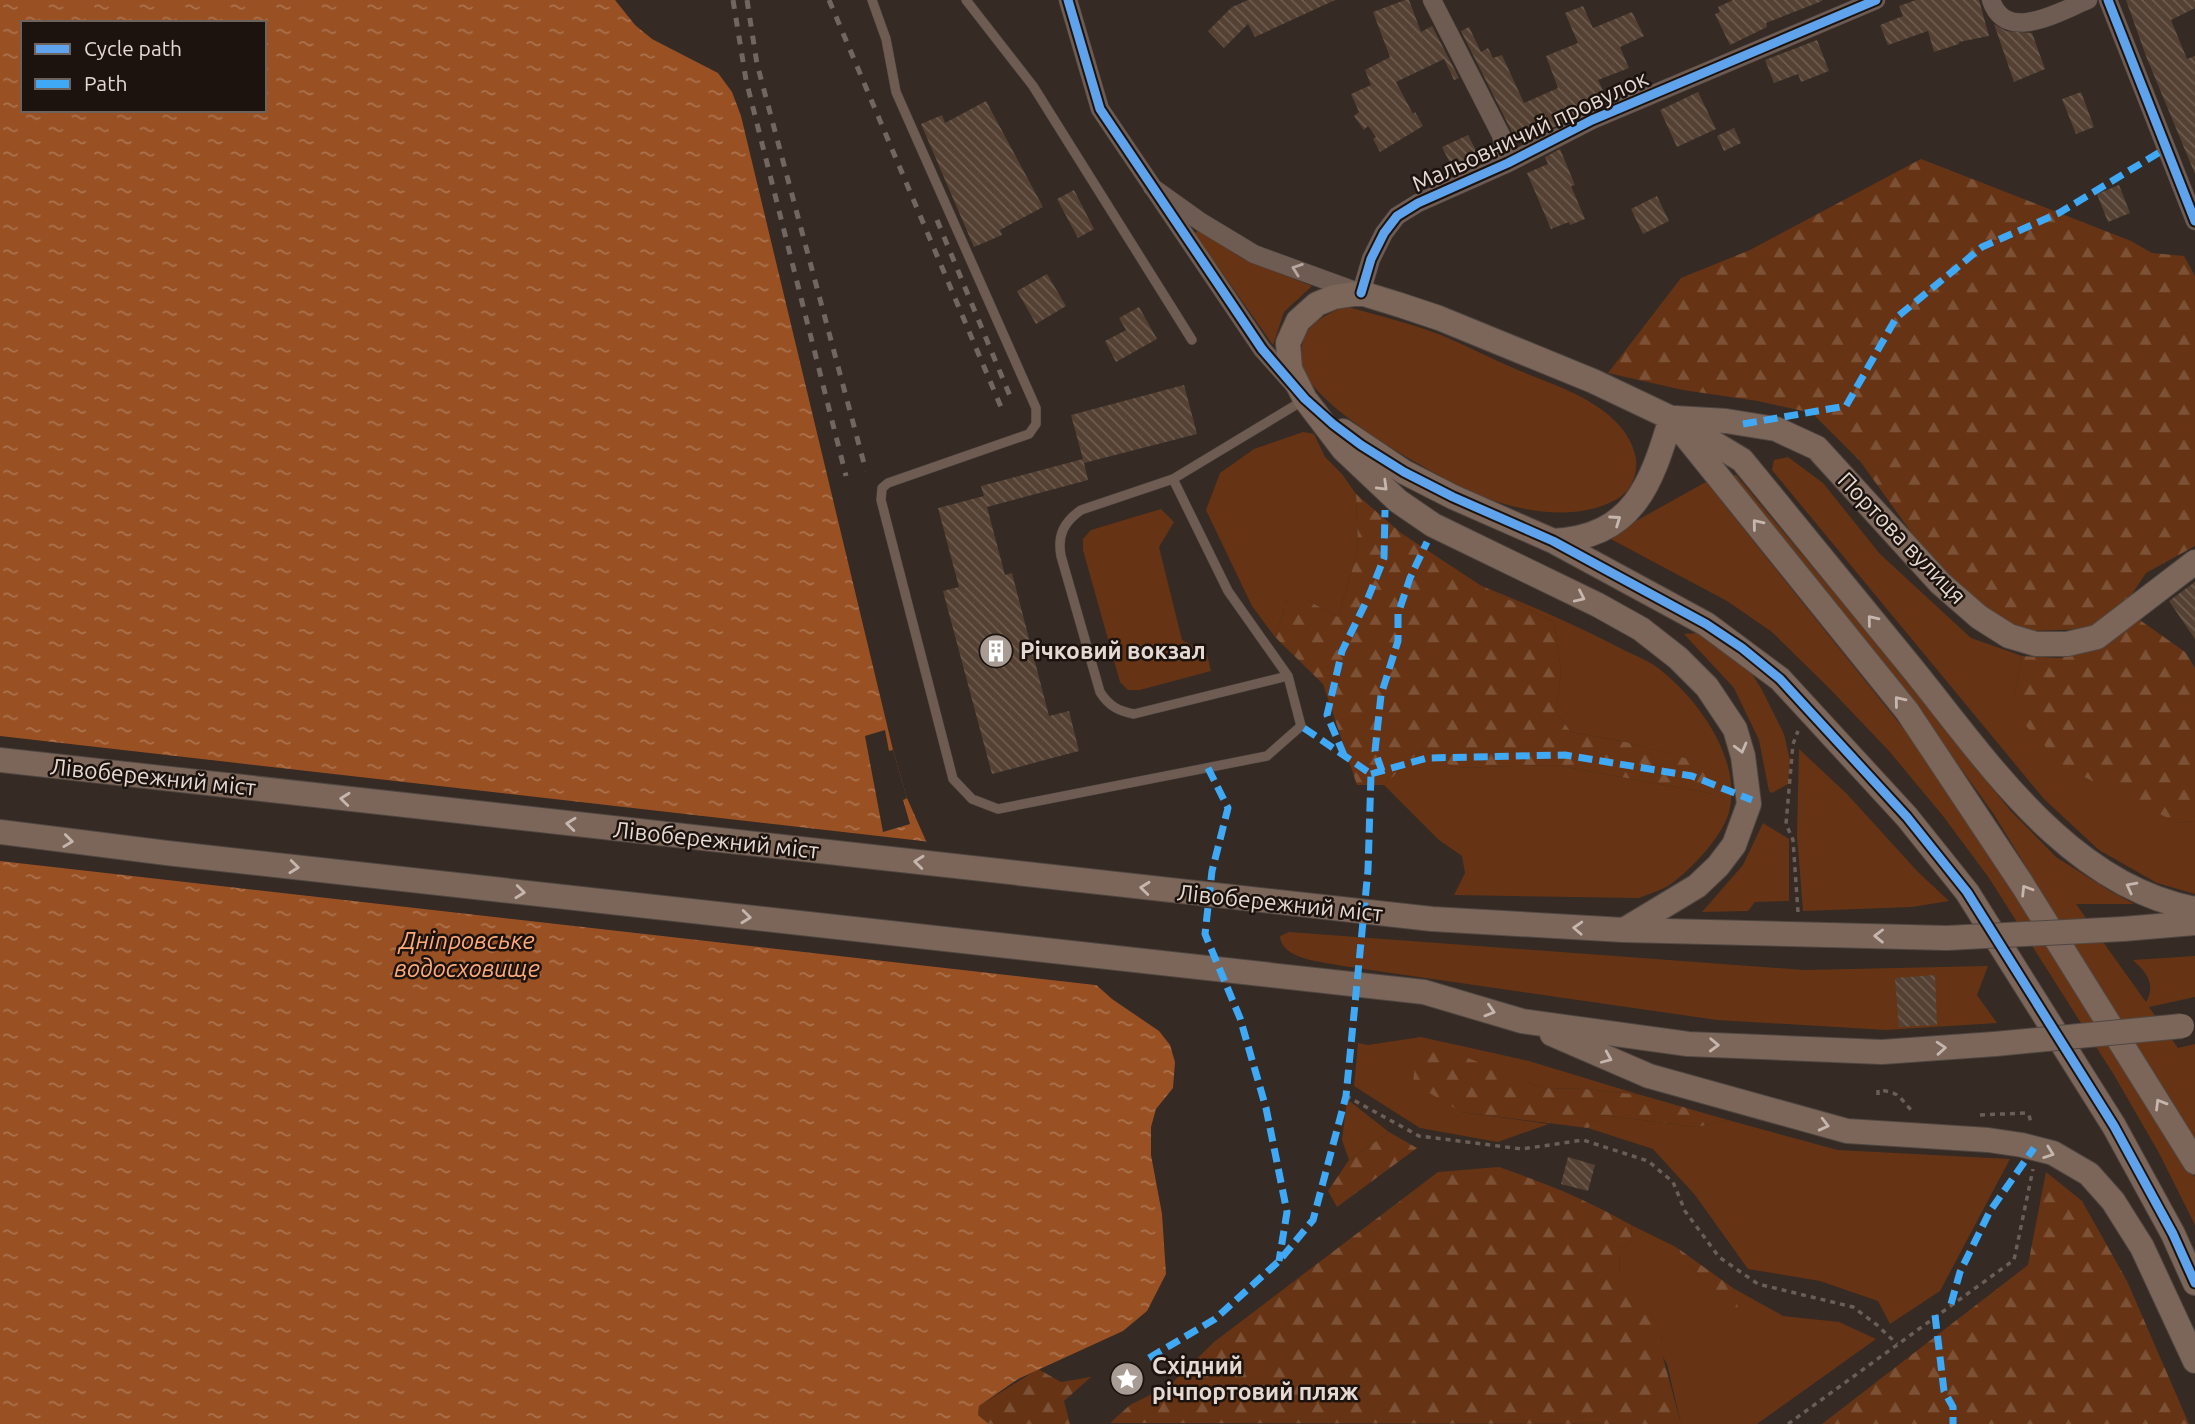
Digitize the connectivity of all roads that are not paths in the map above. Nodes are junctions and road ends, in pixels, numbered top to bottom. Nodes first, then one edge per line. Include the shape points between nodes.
1 (872, 0) edge
2 (966, 0) edge
3 (1068, 0) edge
4 (1432, 0) edge
5 (1876, 0) edge
6 (1991, 0) edge
7 (2088, 0) edge
8 (2108, 0) edge
9 (1508, 163) junction
10 (1152, 187) junction
11 (2195, 221) edge
12 (1361, 293) junction
13 (1192, 340) dead end
14 (1305, 399) junction
15 (1671, 418) junction
16 (1173, 479) junction
17 (1553, 541) junction
18 (2195, 562) edge
19 (1288, 676) junction
20 (0, 760) edge
21 (0, 832) edge
22 (2195, 909) edge
23 (2195, 923) edge
24 (1623, 930) junction
25 (1522, 1021) junction
26 (2188, 1025) edge
27 (2195, 1162) edge
28 (2195, 1283) edge
29 (2195, 1361) edge

1 - 19 lane via 886,38 896,92 1035,408 1036,424 1029,434 882,488 881,500 953,779 972,799 998,809 1266,756 1301,726
2 - 13 lane via 1033,86
3 - 10 street via 1100,109
4 - 9 street via 1501,135
5 - 9 street, Мальовничий провулок via 1592,120
6 - 7 street via 2001,18 2021,24
8 - 11 street
9 - 12 street, Мальовничий провулок via 1397,216 1371,259
12 -> 10 street via 1254,254
10 - 14 street via 1262,349
12 - 14 main road via 1317,304 1298,321 1288,343 1290,369
12 - 15 main road via 1439,318
14 - 16 lane
14 - 17 main road via 1361,445 1404,472
14 -> 24 main road via 1343,449 1398,501 1433,525 1641,629 1707,687 1735,729 1744,755 1749,804 1734,845 1697,886
17 -> 15 main road via 1595,533 1620,518 1641,497 1656,468
15 - 18 main road, Портова вулиця via 1776,429 1817,449 1969,609 2009,636 2036,644 2098,637
22 -> 15 main road via 2133,889 2042,824 1742,460
27 -> 15 main road via 2022,884 1907,711
16 - 19 lane via 1228,591
16 - 19 lane via 1081,510 1062,530 1061,556 1100,692 1107,703 1134,714
17 - 28 main road via 1706,624 1780,679 1908,817 1967,892 2114,1126
24 -> 20 main road, Лівобережний міст via 1432,919
21 -> 25 main road via 1424,992
23 -> 24 main road, Лівобережний міст, bridge via 1947,938
25 -> 26 main road, bridge via 1702,1044 1882,1052
25 -> 29 main road via 1649,1076 1847,1131 1988,1139 2053,1153 2089,1174 2113,1201 2142,1247

